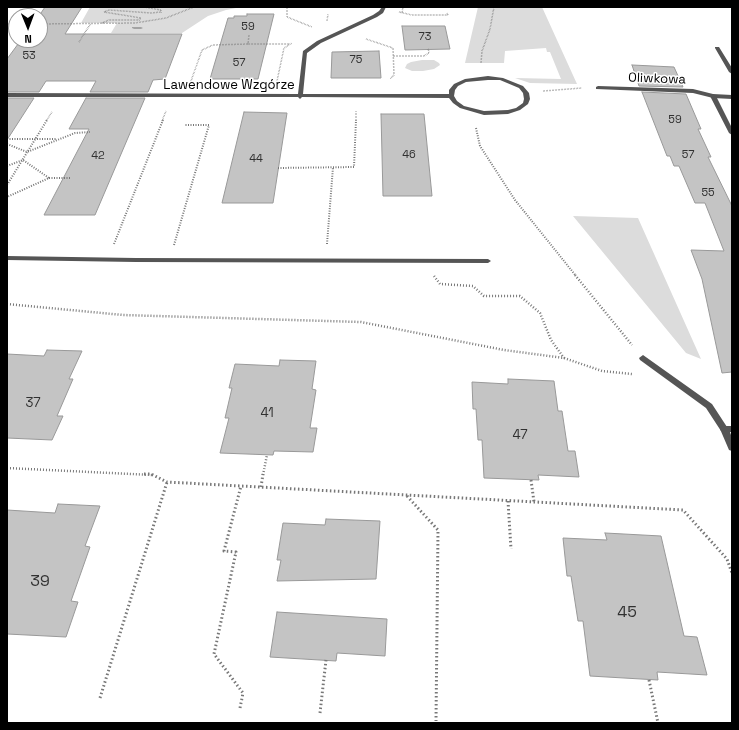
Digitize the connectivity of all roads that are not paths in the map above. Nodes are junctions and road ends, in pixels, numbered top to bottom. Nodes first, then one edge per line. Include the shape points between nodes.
1 (384, 7) edge
2 (717, 48) dead end
3 (732, 72) edge
4 (598, 88) road end
5 (7, 95) edge
6 (451, 96) junction
7 (713, 96) junction
8 (300, 97) junction
9 (732, 97) edge
10 (732, 133) edge
11 (7, 258) edge
12 (488, 261) dead end
13 (643, 358) road end
14 (728, 429) edge
15 (732, 448) edge

1 - 8 street via 375,16 319,42 305,52
2 - 3 street
4 - 7 street, Oliwkowa via 692,91
5 - 8 street, Lawendowe Wzgórze
6 - 6 street via 455,102 472,110 497,113 518,109 527,99 521,88 506,81 488,78 476,78 456,85
6 - 8 street, Lawendowe Wzgórze
7 - 9 street, Oliwkowa
7 - 10 street
11 - 12 street
13 - 14 street via 709,406
14 - 15 street

